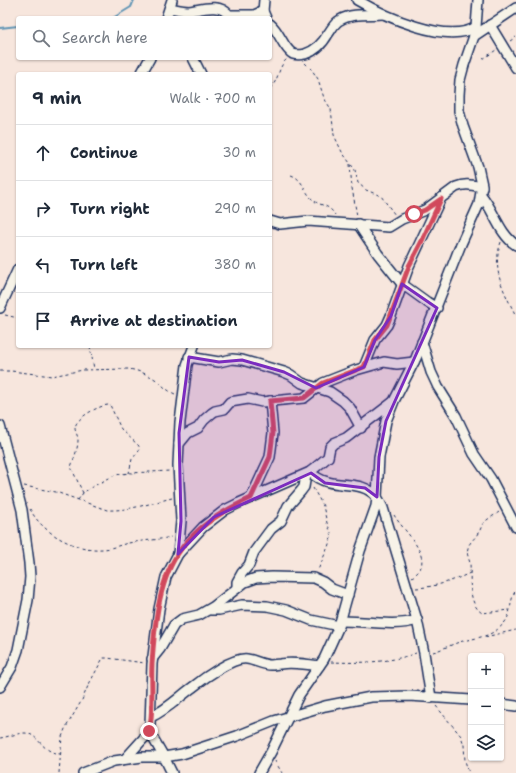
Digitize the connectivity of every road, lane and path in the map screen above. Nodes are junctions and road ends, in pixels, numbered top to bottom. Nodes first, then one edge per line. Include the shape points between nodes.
1 (264, 0) edge
2 (357, 0) edge
3 (478, 0) edge
4 (171, 4) edge
5 (516, 8) edge
6 (180, 14) edge
7 (265, 14) edge
8 (383, 14) junction
9 (167, 16) edge
10 (490, 25) junction
11 (272, 26) edge
12 (475, 31) junction
13 (294, 54) junction
14 (149, 60) edge
15 (194, 60) edge
16 (516, 68) edge
17 (142, 72) edge
18 (199, 72) edge
19 (272, 86) edge
20 (350, 163) junction
21 (291, 175) dead end
22 (482, 191) junction
23 (441, 199) junction
24 (402, 219) junction
25 (272, 222) edge
26 (345, 223) junction
27 (358, 224) junction
28 (504, 234) junction
29 (516, 245) edge
30 (16, 273) edge
31 (402, 284) junction
32 (0, 308) edge
33 (437, 308) junction
34 (0, 314) edge
35 (516, 316) edge
36 (16, 318) edge
37 (422, 342) junction
38 (90, 348) edge
39 (193, 348) edge
40 (189, 357) junction
41 (414, 362) junction
42 (364, 367) junction
43 (94, 369) junction
44 (0, 370) edge
45 (316, 388) junction
46 (183, 398) junction
47 (270, 401) junction
48 (394, 402) junction
49 (0, 426) edge
50 (361, 428) junction
51 (179, 444) junction
52 (179, 470) junction
53 (129, 473) junction
54 (307, 475) junction
55 (23, 486) dead end
56 (83, 493) junction
57 (180, 496) junction
58 (251, 498) junction
59 (377, 498) junction
60 (78, 500) junction
61 (28, 504) dead end
62 (505, 507) junction
63 (392, 510) dead end
64 (516, 527) edge
65 (180, 535) junction
66 (178, 554) junction
67 (470, 573) junction
68 (314, 578) junction
69 (406, 585) junction
70 (236, 588) junction
71 (516, 590) edge
72 (348, 595) junction
73 (209, 609) junction
74 (509, 610) junction
75 (417, 620) junction
76 (340, 623) junction
77 (516, 630) edge
78 (482, 638) junction
79 (424, 652) junction
80 (152, 662) junction
81 (321, 664) junction
82 (0, 687) edge
83 (431, 698) junction
84 (468, 700) edge
85 (504, 704) edge
86 (516, 706) edge
87 (151, 717) junction
88 (289, 717) junction
89 (149, 731) junction
90 (0, 738) edge
91 (61, 754) junction
92 (270, 755) junction
93 (164, 757) junction
94 (125, 759) junction
95 (59, 773) edge
96 (83, 773) edge
97 (172, 773) edge
98 (259, 773) edge
99 (282, 773) edge
100 (469, 773) edge

1 - 7 street
2 - 8 street
3 - 12 street
4 - 6 street
4 - 9 street
5 - 10 street
6 - 7 street via 204,8 220,8 233,16
8 - 12 street via 408,24 438,31
8 - 13 street via 358,15 339,20 316,48 306,54
10 - 12 street
10 - 16 street
11 - 13 street
12 - 22 street via 460,80 459,110 478,167
13 - 19 path via 282,63
13 - 20 path via 316,75 331,109 334,135
14 - 17 street
15 - 18 street
20 - 24 path via 361,187 381,196 393,214
20 - 27 path
21 - 26 path via 303,183 311,198 328,206
22 - 23 street via 467,184 461,185
22 - 28 street
22 - 33 street
23 - 24 street via 425,210
23 - 31 street
24 - 27 street via 389,227
25 - 26 street
26 - 27 street
27 - 31 street
28 - 29 street
28 - 35 path via 497,268 500,282
30 - 32 street
31 - 33 street
31 - 42 street via 389,321 375,340
33 - 37 street
34 - 36 path
37 - 41 street
37 - 62 street via 438,387
38 - 43 path
39 - 40 street
40 - 45 street via 219,362 242,360 284,372
40 - 46 street
41 - 42 street via 384,362
41 - 48 street
42 - 45 street
43 - 44 path via 52,376
43 - 46 path via 134,370 154,379 170,392
45 - 47 street via 304,398
45 - 50 street via 330,392 343,401
46 - 51 street
47 - 51 street via 258,402 248,399 230,402 224,409 214,411
47 - 58 street via 273,433 270,457
48 - 50 street
48 - 59 street via 386,421 380,450
49 - 82 street via 22,510 30,577 18,650 12,667
50 - 54 street via 334,443 330,447 328,457
51 - 52 street
52 - 53 path
52 - 57 street
53 - 56 path via 115,475
53 - 56 path via 132,459 139,446 121,429 110,404 100,406 77,423 74,429 78,440 71,467
54 - 58 street
54 - 59 street via 325,482 365,488
54 - 68 path via 332,535
54 - 70 street via 301,491 288,506 284,518 271,529 254,552
55 - 60 path via 56,492
56 - 60 path
57 - 60 path via 115,510 96,507
57 - 65 street
58 - 66 street via 214,517
59 - 69 street via 386,514
59 - 72 street
61 - 65 path via 34,516 46,529 71,543 90,548 103,549
62 - 64 street
62 - 67 path via 483,525 469,545 467,552
63 - 69 path via 417,546 422,562 421,568
65 - 66 street
66 - 80 street via 171,565 162,591
67 - 69 path via 432,586
67 - 74 path via 473,599 478,610
68 - 70 street via 256,578
68 - 72 street via 332,590
69 - 75 street
70 - 73 street
71 - 74 path
72 - 76 street
73 - 76 street via 219,610 242,605 267,606 311,620
73 - 80 street via 199,615 182,618 174,625
74 - 78 path via 505,622
75 - 76 street via 399,623
75 - 79 street
76 - 81 street
77 - 78 path
78 - 79 path
79 - 81 path via 397,659
79 - 83 street
80 - 87 street
80 - 91 path via 103,658 65,729
81 - 87 street via 271,665 246,659 239,660 202,681 168,708
81 - 88 street via 299,695
83 - 84 street
83 - 88 street via 371,697 325,706
83 - 100 path via 461,736
85 - 86 street
87 - 89 street
88 - 92 street
88 - 93 street via 238,736
89 - 93 street
89 - 94 street
90 - 91 path via 26,733 34,737 49,752
91 - 95 path
92 - 98 street
92 - 99 path
93 - 94 street
93 - 97 street
94 - 96 street

